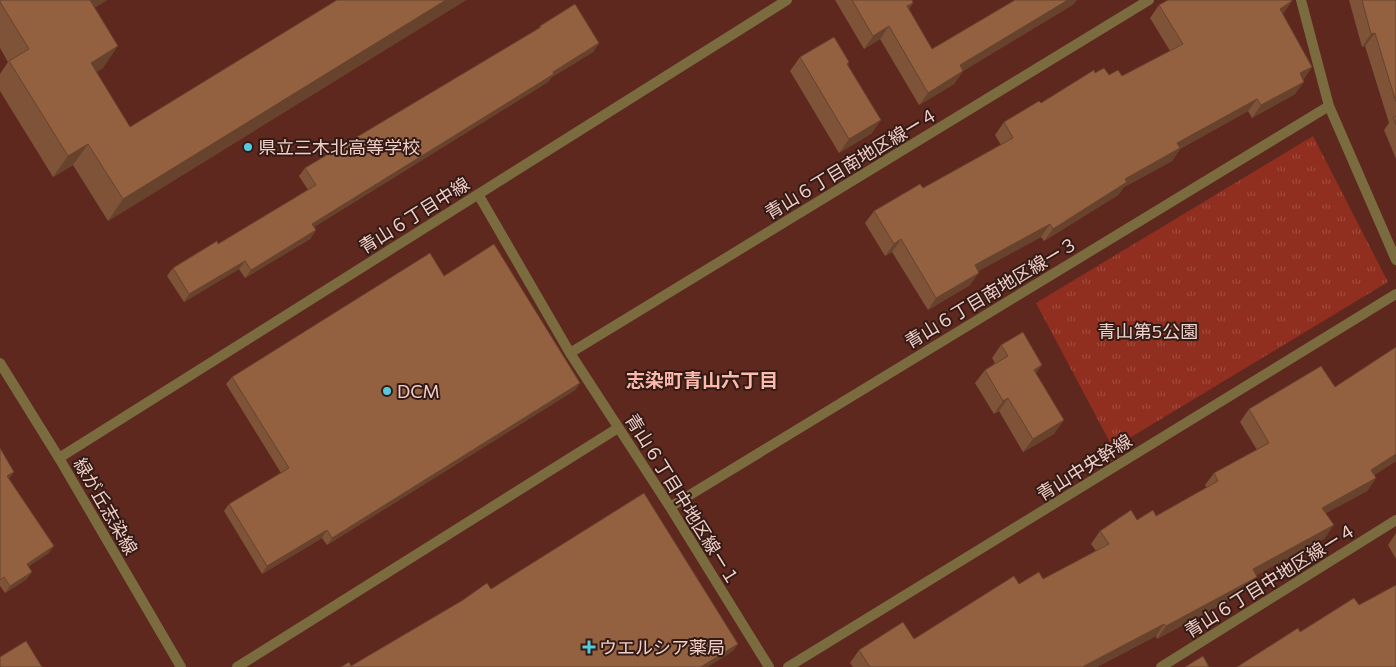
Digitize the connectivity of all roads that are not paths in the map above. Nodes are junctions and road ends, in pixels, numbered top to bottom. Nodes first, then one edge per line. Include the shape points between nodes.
1 (787, 0) edge
2 (1148, 0) edge
3 (1301, 0) edge
4 (1329, 106) junction
5 (478, 194) junction
6 (1396, 260) edge
7 (1396, 294) edge
8 (570, 354) junction
9 (0, 363) edge
10 (618, 428) junction
11 (59, 458) junction
12 (670, 507) junction
13 (1396, 520) edge
14 (181, 667) edge
15 (237, 667) edge
16 (769, 667) edge
17 (788, 667) edge
18 (1161, 667) edge

1 - 5 street, 青山６丁目中線
2 - 8 street, 青山６丁目南地区線ー４
3 - 4 street
4 - 6 street
4 - 12 street, 青山６丁目南地区線ー３
5 - 8 street, 青山６丁目中地区線ー１
5 - 11 street, 青山６丁目中線
7 - 17 street, 青山中央幹線
8 - 10 street, 青山６丁目中地区線ー１
9 - 11 street, 緑が丘志染線
10 - 12 street, 青山６丁目中地区線ー１
10 - 15 street
11 - 14 street, 緑が丘志染線
12 - 16 street, 青山６丁目中地区線ー１
13 - 18 street, 青山６丁目中地区線ー４

